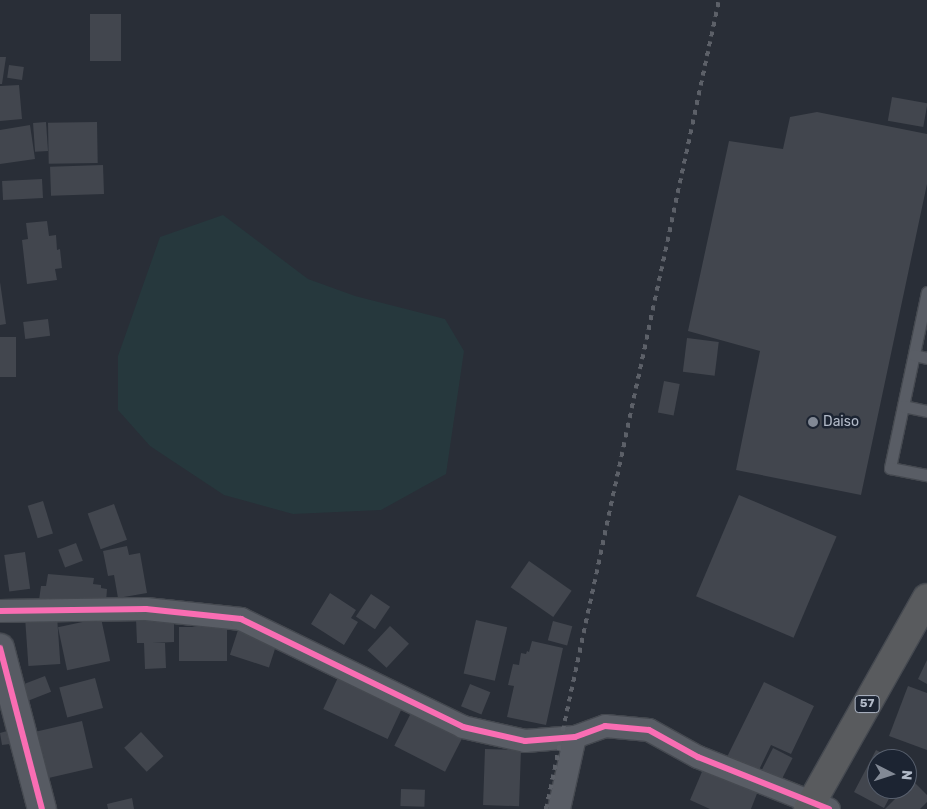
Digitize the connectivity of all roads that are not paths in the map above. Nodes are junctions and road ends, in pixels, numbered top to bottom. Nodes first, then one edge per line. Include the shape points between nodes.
1 (927, 292) edge
2 (926, 306) edge
3 (914, 355) junction
4 (927, 358) edge
5 (903, 406) junction
6 (927, 411) edge
7 (927, 475) edge
8 (927, 598) edge
9 (0, 611) edge
10 (0, 648) edge
11 (575, 737) junction
12 (816, 807) edge
13 (42, 809) edge
14 (559, 809) edge

1 - 2 lane
2 - 3 lane
3 - 4 lane
3 - 5 lane
5 - 6 lane
5 - 7 lane via 890,468
8 - 12 highway, 57
9 - 11 street via 146,609 241,619 464,727 525,741
10 - 13 street
11 - 12 street via 605,726 649,730 698,757
11 - 14 street

